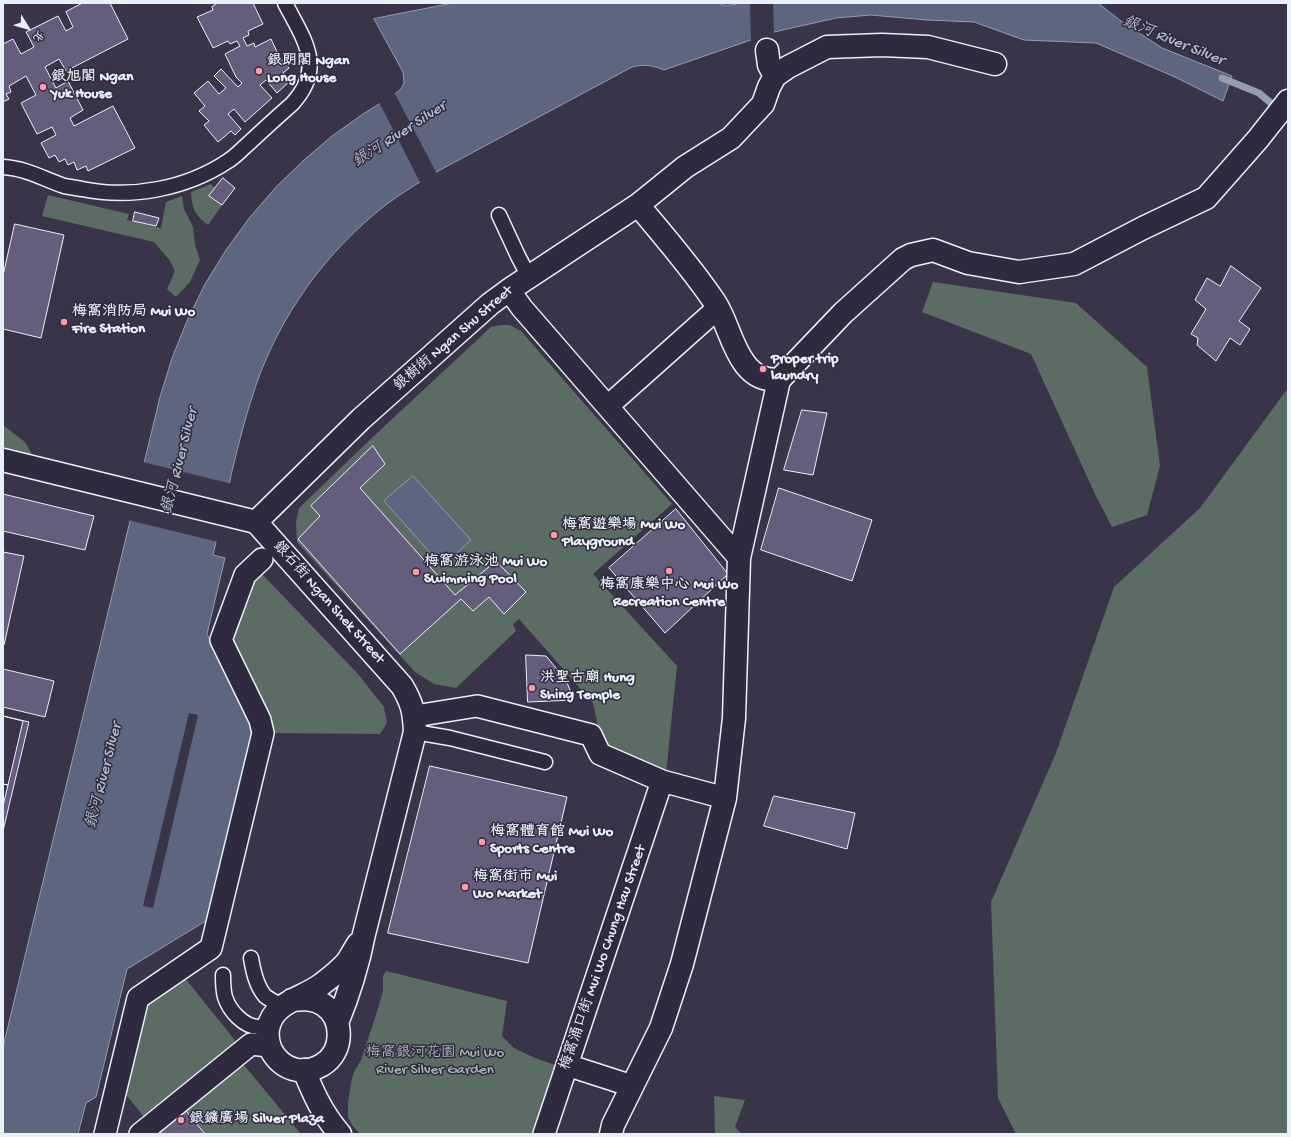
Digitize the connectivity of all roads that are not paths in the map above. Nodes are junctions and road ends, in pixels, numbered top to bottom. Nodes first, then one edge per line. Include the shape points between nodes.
1 (285, 3) edge
2 (767, 50) dead end
3 (995, 64) dead end
4 (775, 76) junction
5 (1288, 101) edge
6 (3, 167) edge
7 (638, 205) junction
8 (499, 215) dead end
9 (529, 277) junction
10 (509, 290) junction
11 (718, 308) junction
12 (779, 380) junction
13 (608, 406) junction
14 (3, 460) edge
15 (246, 519) junction
16 (739, 558) junction
17 (262, 560) dead end
18 (415, 724) junction
19 (545, 762) dead end
20 (662, 781) junction
21 (725, 798) junction
22 (364, 934) junction
23 (251, 958) dead end
24 (223, 975) dead end
25 (287, 1003) junction
26 (337, 1023) junction
27 (269, 1024) junction
28 (269, 1046) junction
29 (567, 1065) junction
30 (304, 1070) junction
31 (632, 1086) junction
32 (105, 1134) edge
33 (140, 1134) edge
34 (340, 1134) edge
35 (544, 1134) edge
36 (611, 1134) edge

1 - 6 lane via 309,52 309,75 305,86 292,104 229,160 205,174 179,184 152,190 108,193 66,186 19,169
2 - 4 street via 769,65
3 - 4 street via 928,47 826,47
4 - 7 street, 銀樹街 Ngan Shu Street via 763,104 731,138 685,167
5 - 12 street via 1206,198 1074,264 1019,272 968,263 933,250 910,255 843,313
7 - 9 street, 銀樹街 Ngan Shu Street
7 - 11 street via 685,261
8 - 9 lane
9 - 10 street, 銀樹街 Ngan Shu Street
10 - 13 street
10 - 15 street, 銀樹街 Ngan Shu Street
11 - 12 street via 745,364 755,375 769,380
11 - 13 street
12 - 16 street
13 - 16 street
14 - 15 street
15 - 18 street, 銀石街 Ngan Shek Street via 402,686 411,702
16 - 21 street via 734,718
17 - 32 street via 245,575 221,640 260,720 263,733 211,948 138,998
18 - 19 lane via 450,738
18 - 20 street via 477,706 592,735 600,754
18 - 22 street
20 - 21 street
20 - 29 street, 梅窩涌口街 Mui Wo Chung Hau Street
21 - 31 street via 682,964 661,1028
22 - 25 street via 346,963 336,972 321,985
22 - 26 street via 350,990
23 - 25 lane via 258,985 265,996
24 - 27 lane via 225,998 239,1018 259,1027
25 - 26 street via 303,999 314,1000 324,1005
25 - 27 street via 274,1014
26 - 30 street via 338,1045 332,1055 315,1069
27 - 28 street
28 - 30 street via 282,1064 292,1069
28 - 33 street via 250,1044
29 - 31 street
29 - 35 street, 梅窩涌口街 Mui Wo Chung Hau Street
30 - 34 street via 313,1094
31 - 36 street

